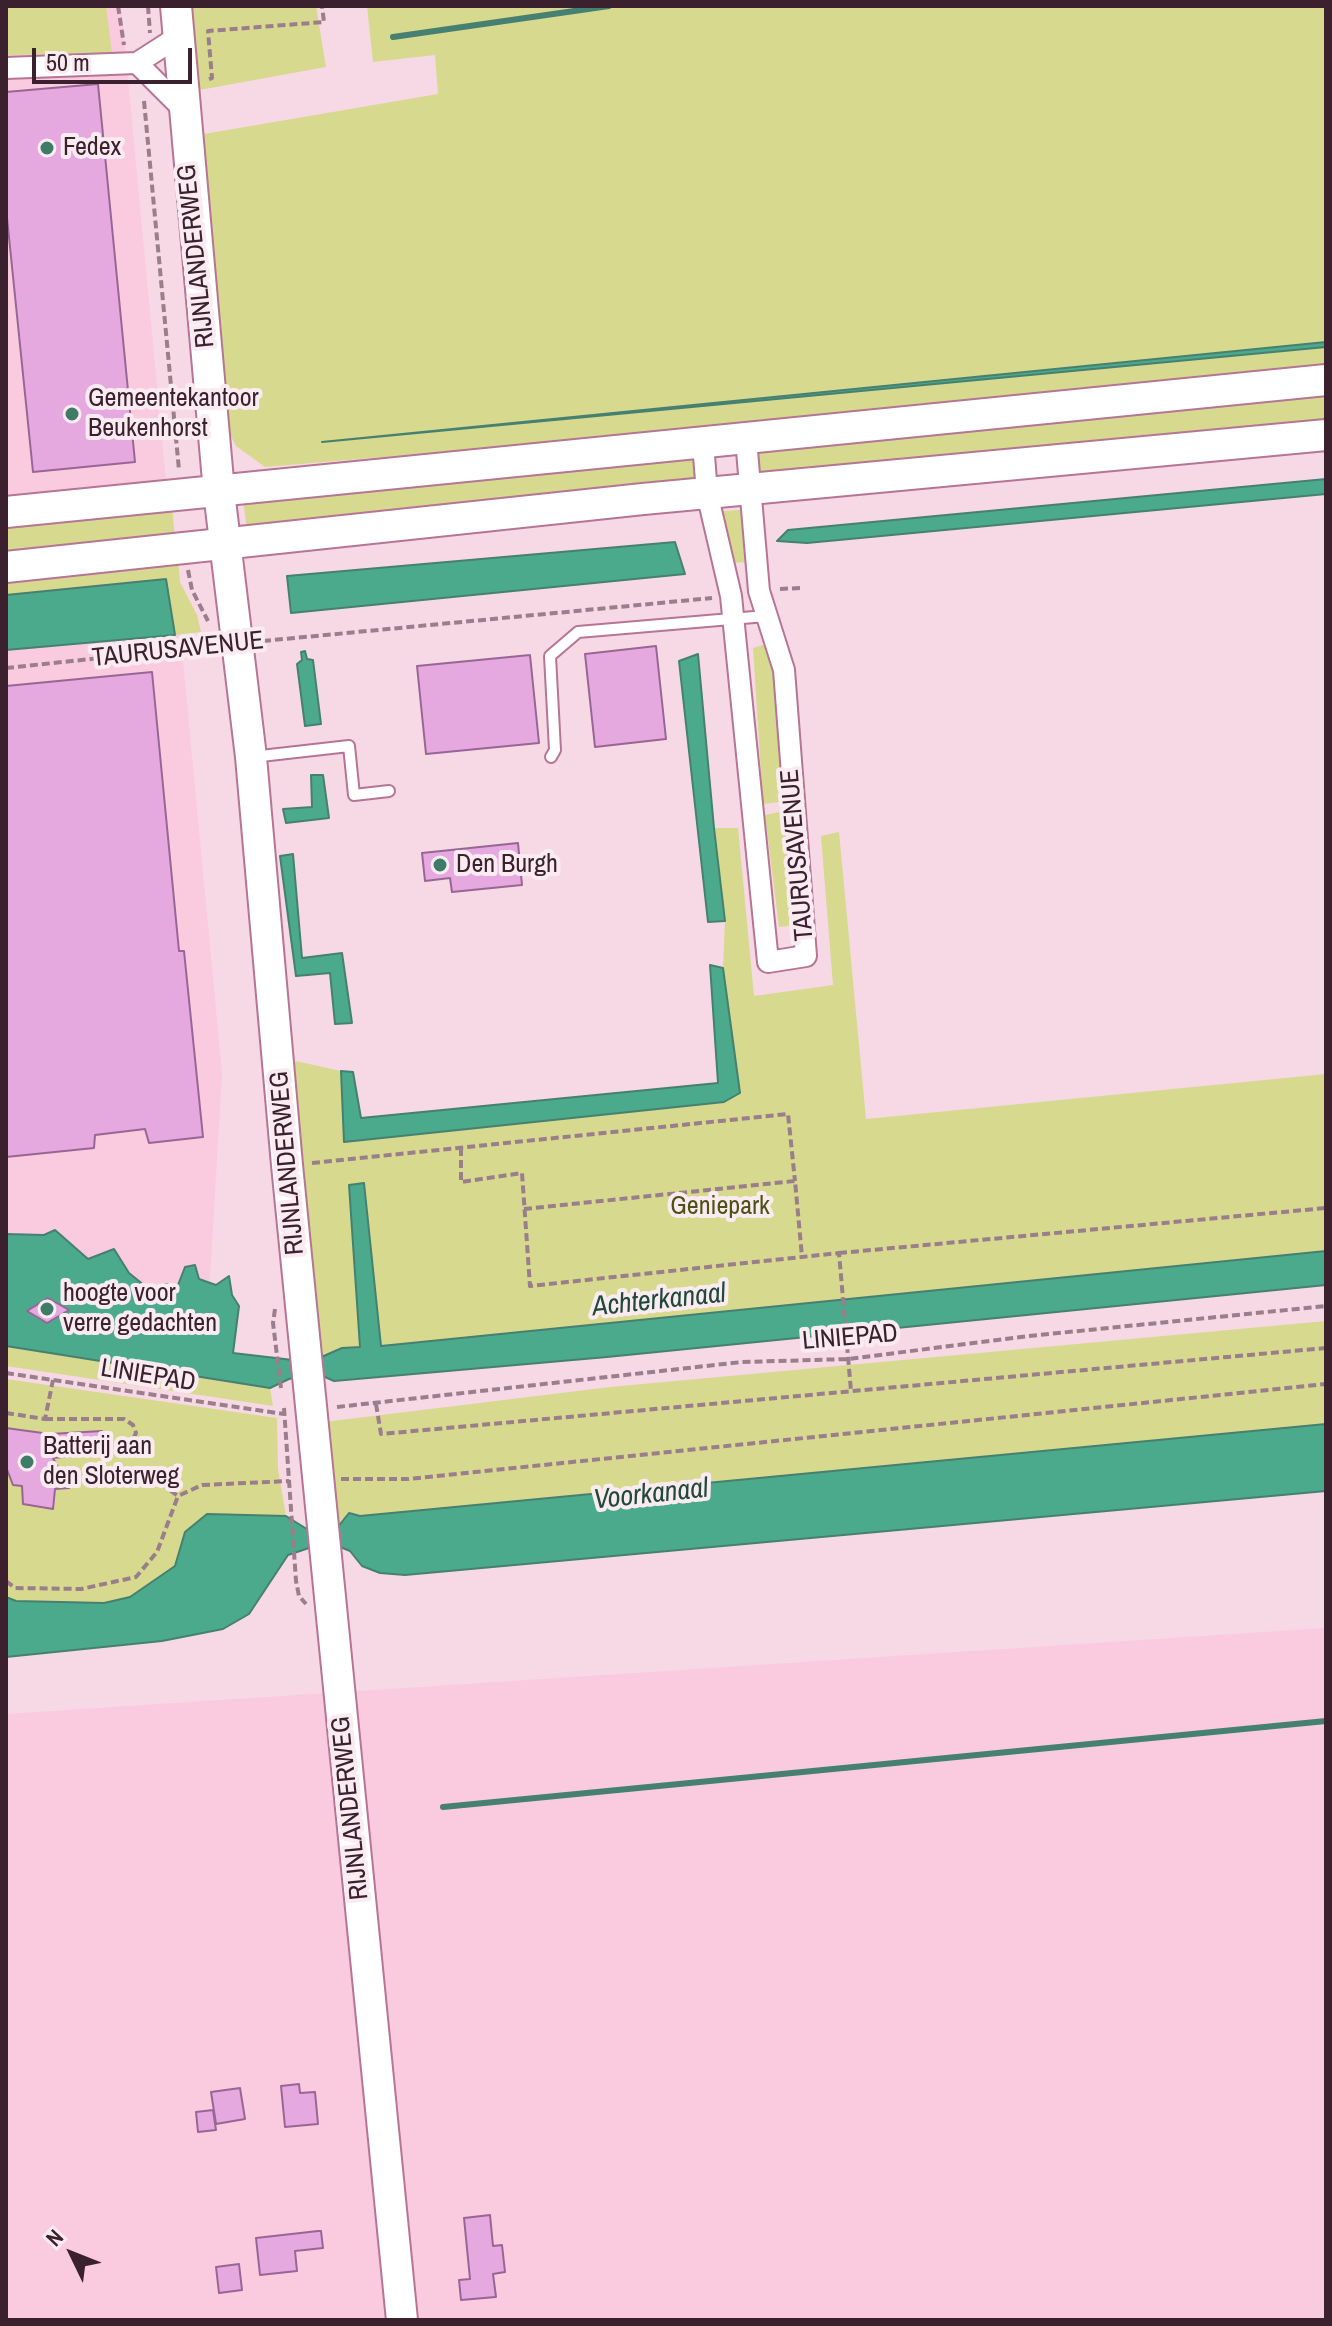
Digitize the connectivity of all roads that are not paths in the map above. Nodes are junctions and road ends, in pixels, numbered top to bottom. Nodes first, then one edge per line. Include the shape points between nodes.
1 (177, 21) edge
2 (139, 58) junction
3 (6, 68) edge
4 (182, 96) junction
5 (1326, 380) edge
6 (1326, 435) edge
7 (746, 439) junction
8 (703, 443) junction
9 (750, 488) junction
10 (219, 492) junction
11 (707, 493) junction
12 (6, 512) edge
13 (227, 545) junction
14 (6, 567) edge
15 (766, 616) junction
16 (733, 618) junction
17 (251, 757) junction
18 (551, 757) dead end
19 (389, 791) dead end
20 (402, 2320) edge

1 - 2 street
1 - 4 main road, RIJNLANDERWEG
2 - 3 street
2 - 4 street
4 - 10 main road, RIJNLANDERWEG
5 - 7 main road
6 - 9 main road
7 - 8 main road
7 - 9 street, TAURUSAVENUE
8 - 10 main road
8 - 11 street, TAURUSAVENUE
9 - 11 main road
9 - 15 street, TAURUSAVENUE
10 - 12 main road
10 - 13 main road, RIJNLANDERWEG
11 - 13 main road
11 - 16 street, TAURUSAVENUE
13 - 14 main road
13 - 17 main road, RIJNLANDERWEG
15 - 16 lane
15 - 16 street, TAURUSAVENUE via 784,670 806,956 768,962
16 - 18 lane via 578,632 550,656 555,750
17 - 19 lane via 349,746 354,795
17 - 20 main road, RIJNLANDERWEG via 287,1165 299,1375 319,1492

